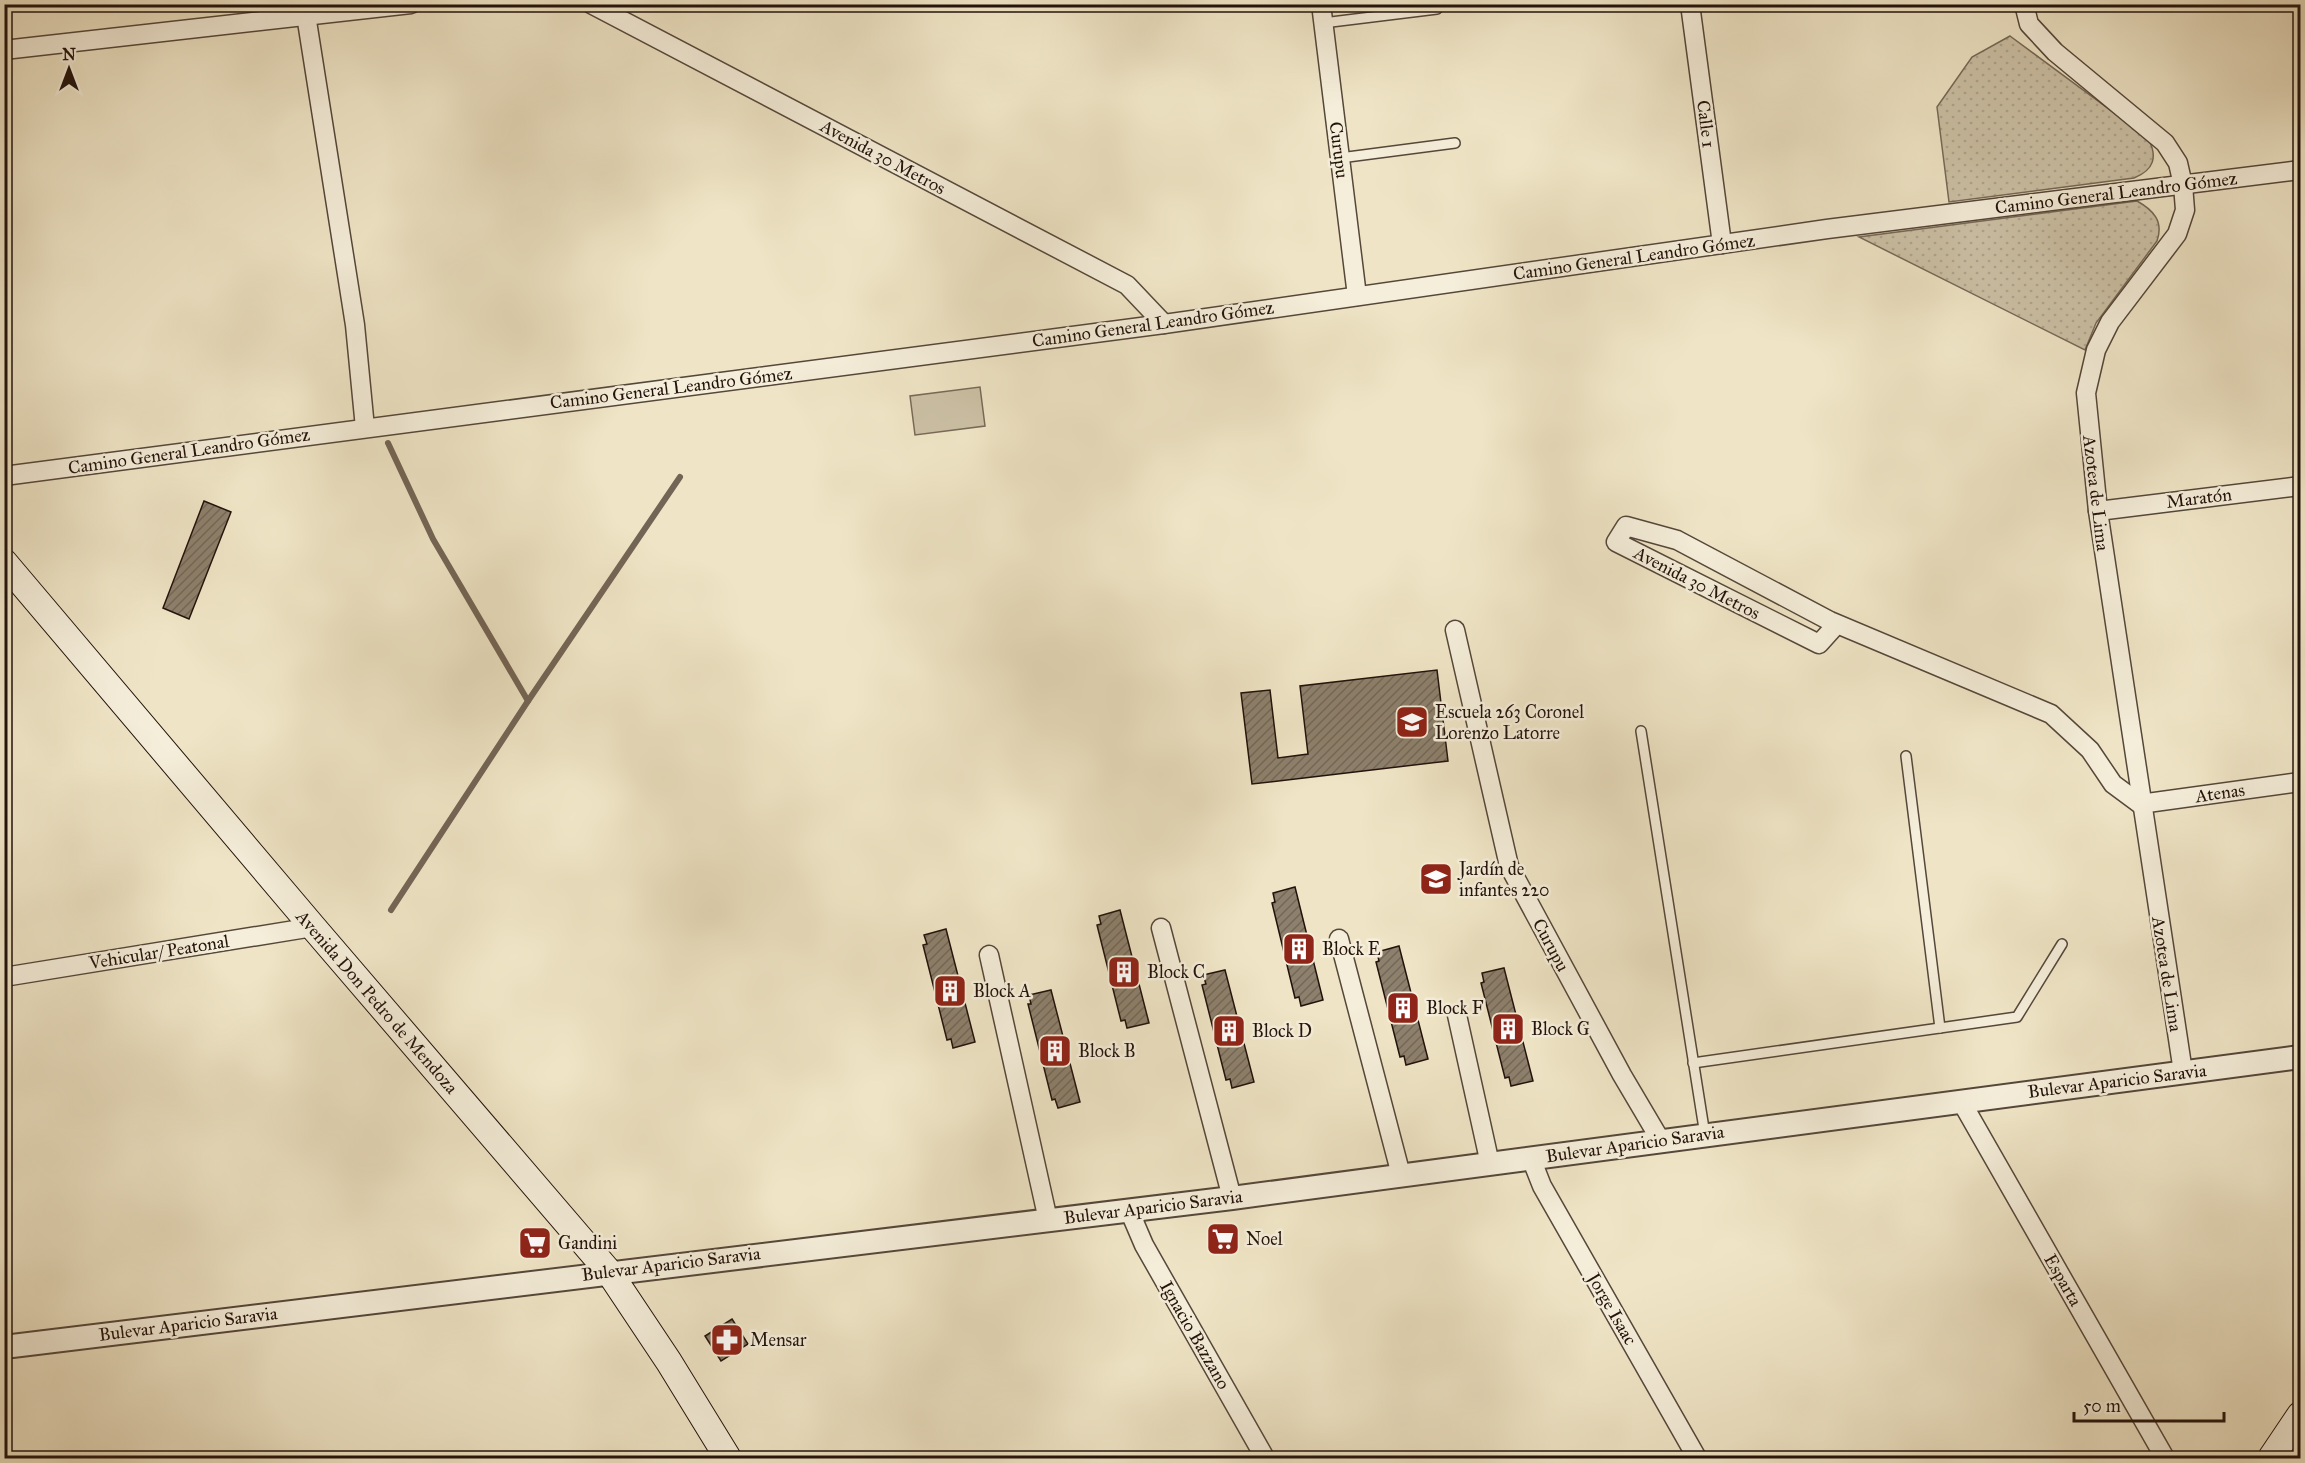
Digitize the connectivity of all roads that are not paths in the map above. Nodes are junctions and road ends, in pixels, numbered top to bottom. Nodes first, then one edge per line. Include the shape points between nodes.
1 (411, 4) edge
2 (591, 4) edge
3 (1321, 4) edge
4 (1690, 4) edge
5 (2024, 4) edge
6 (1437, 9) dead end
7 (306, 15) junction
8 (1323, 23) junction
9 (4, 50) edge
10 (1455, 142) dead end
11 (1340, 158) junction
12 (2301, 170) edge
13 (2183, 185) junction
14 (1722, 244) junction
15 (1357, 296) junction
16 (1164, 324) junction
17 (365, 428) junction
18 (4, 476) edge
19 (2301, 486) edge
20 (2098, 511) junction
21 (4, 562) edge
22 (1837, 624) junction
23 (1455, 630) dead end
24 (1641, 731) dead end
25 (1906, 756) dead end
26 (2301, 782) edge
27 (2140, 804) junction
28 (313, 927) junction
29 (1161, 928) dead end
30 (1339, 939) dead end
31 (2062, 944) dead end
32 (989, 955) dead end
33 (4, 977) edge
34 (1457, 1015) dead end
35 (1940, 1028) junction
36 (2301, 1057) edge
37 (1693, 1063) junction
38 (2183, 1072) junction
39 (1961, 1101) junction
40 (1705, 1135) junction
41 (1661, 1141) junction
42 (1531, 1158) junction
43 (1490, 1164) junction
44 (1401, 1175) junction
45 (1232, 1198) junction
46 (1129, 1210) junction
47 (1048, 1220) junction
48 (609, 1272) junction
49 (4, 1347) edge
50 (2301, 1415) edge
51 (728, 1458) edge
52 (1265, 1458) edge
53 (1697, 1458) edge
54 (2165, 1458) edge
55 (2271, 1458) edge

1 - 7 street
2 - 16 street, Avenida 30 Metros via 1127,285
3 - 8 street, Curupu
4 - 14 street, Calle 1
5 - 13 street, Azotea de Lima via 2029,24 2055,52 2165,143 2178,163
6 - 8 lane
7 - 9 street
7 - 17 street via 355,325
8 - 11 street, Curupu
10 - 11 lane
11 - 15 street, Curupu
12 - 13 street, Camino General Leandro Gómez
13 - 14 street, Camino General Leandro Gómez
13 - 20 street, Azotea de Lima via 2185,210 2177,234 2110,322 2090,372 2086,419
14 - 15 street, Camino General Leandro Gómez
15 - 16 street, Camino General Leandro Gómez
16 - 17 street, Camino General Leandro Gómez
17 - 18 street, Camino General Leandro Gómez
19 - 20 street, Maratón
20 - 27 street, Azotea de Lima
21 - 28 main road, Avenida Don Pedro de Mendoza
22 - 22 street, Avenida 30 Metros via 1677,540 1626,526 1616,542 1819,644
22 - 27 street, Avenida 30 Metros via 2051,714 2090,750 2113,784
23 - 41 street, Curupu via 1509,866
24 - 37 lane
25 - 35 lane
26 - 27 street, Atenas
27 - 38 street, Azotea de Lima
28 - 33 street, Vehicular/ Peatonal
28 - 48 main road, Avenida Don Pedro de Mendoza
29 - 45 street
30 - 44 street
31 - 35 lane via 2017,1017
32 - 47 street
34 - 43 street
35 - 37 lane
36 - 38 street, Bulevar Aparicio Saravia
37 - 40 lane
38 - 39 street, Bulevar Aparicio Saravia
39 - 40 street, Bulevar Aparicio Saravia
39 - 54 street, Esparta
40 - 41 street, Bulevar Aparicio Saravia
41 - 42 street, Bulevar Aparicio Saravia
42 - 43 street, Bulevar Aparicio Saravia
42 - 53 street, Jorge Isaac via 1542,1186
43 - 44 street, Bulevar Aparicio Saravia
44 - 45 street, Bulevar Aparicio Saravia
45 - 46 street, Bulevar Aparicio Saravia
46 - 47 street, Bulevar Aparicio Saravia
46 - 52 street, Ignacio Bazzano via 1144,1245
47 - 48 street, Bulevar Aparicio Saravia
48 - 49 street, Bulevar Aparicio Saravia
48 - 51 main road, Avenida Don Pedro de Mendoza
50 - 55 main road

